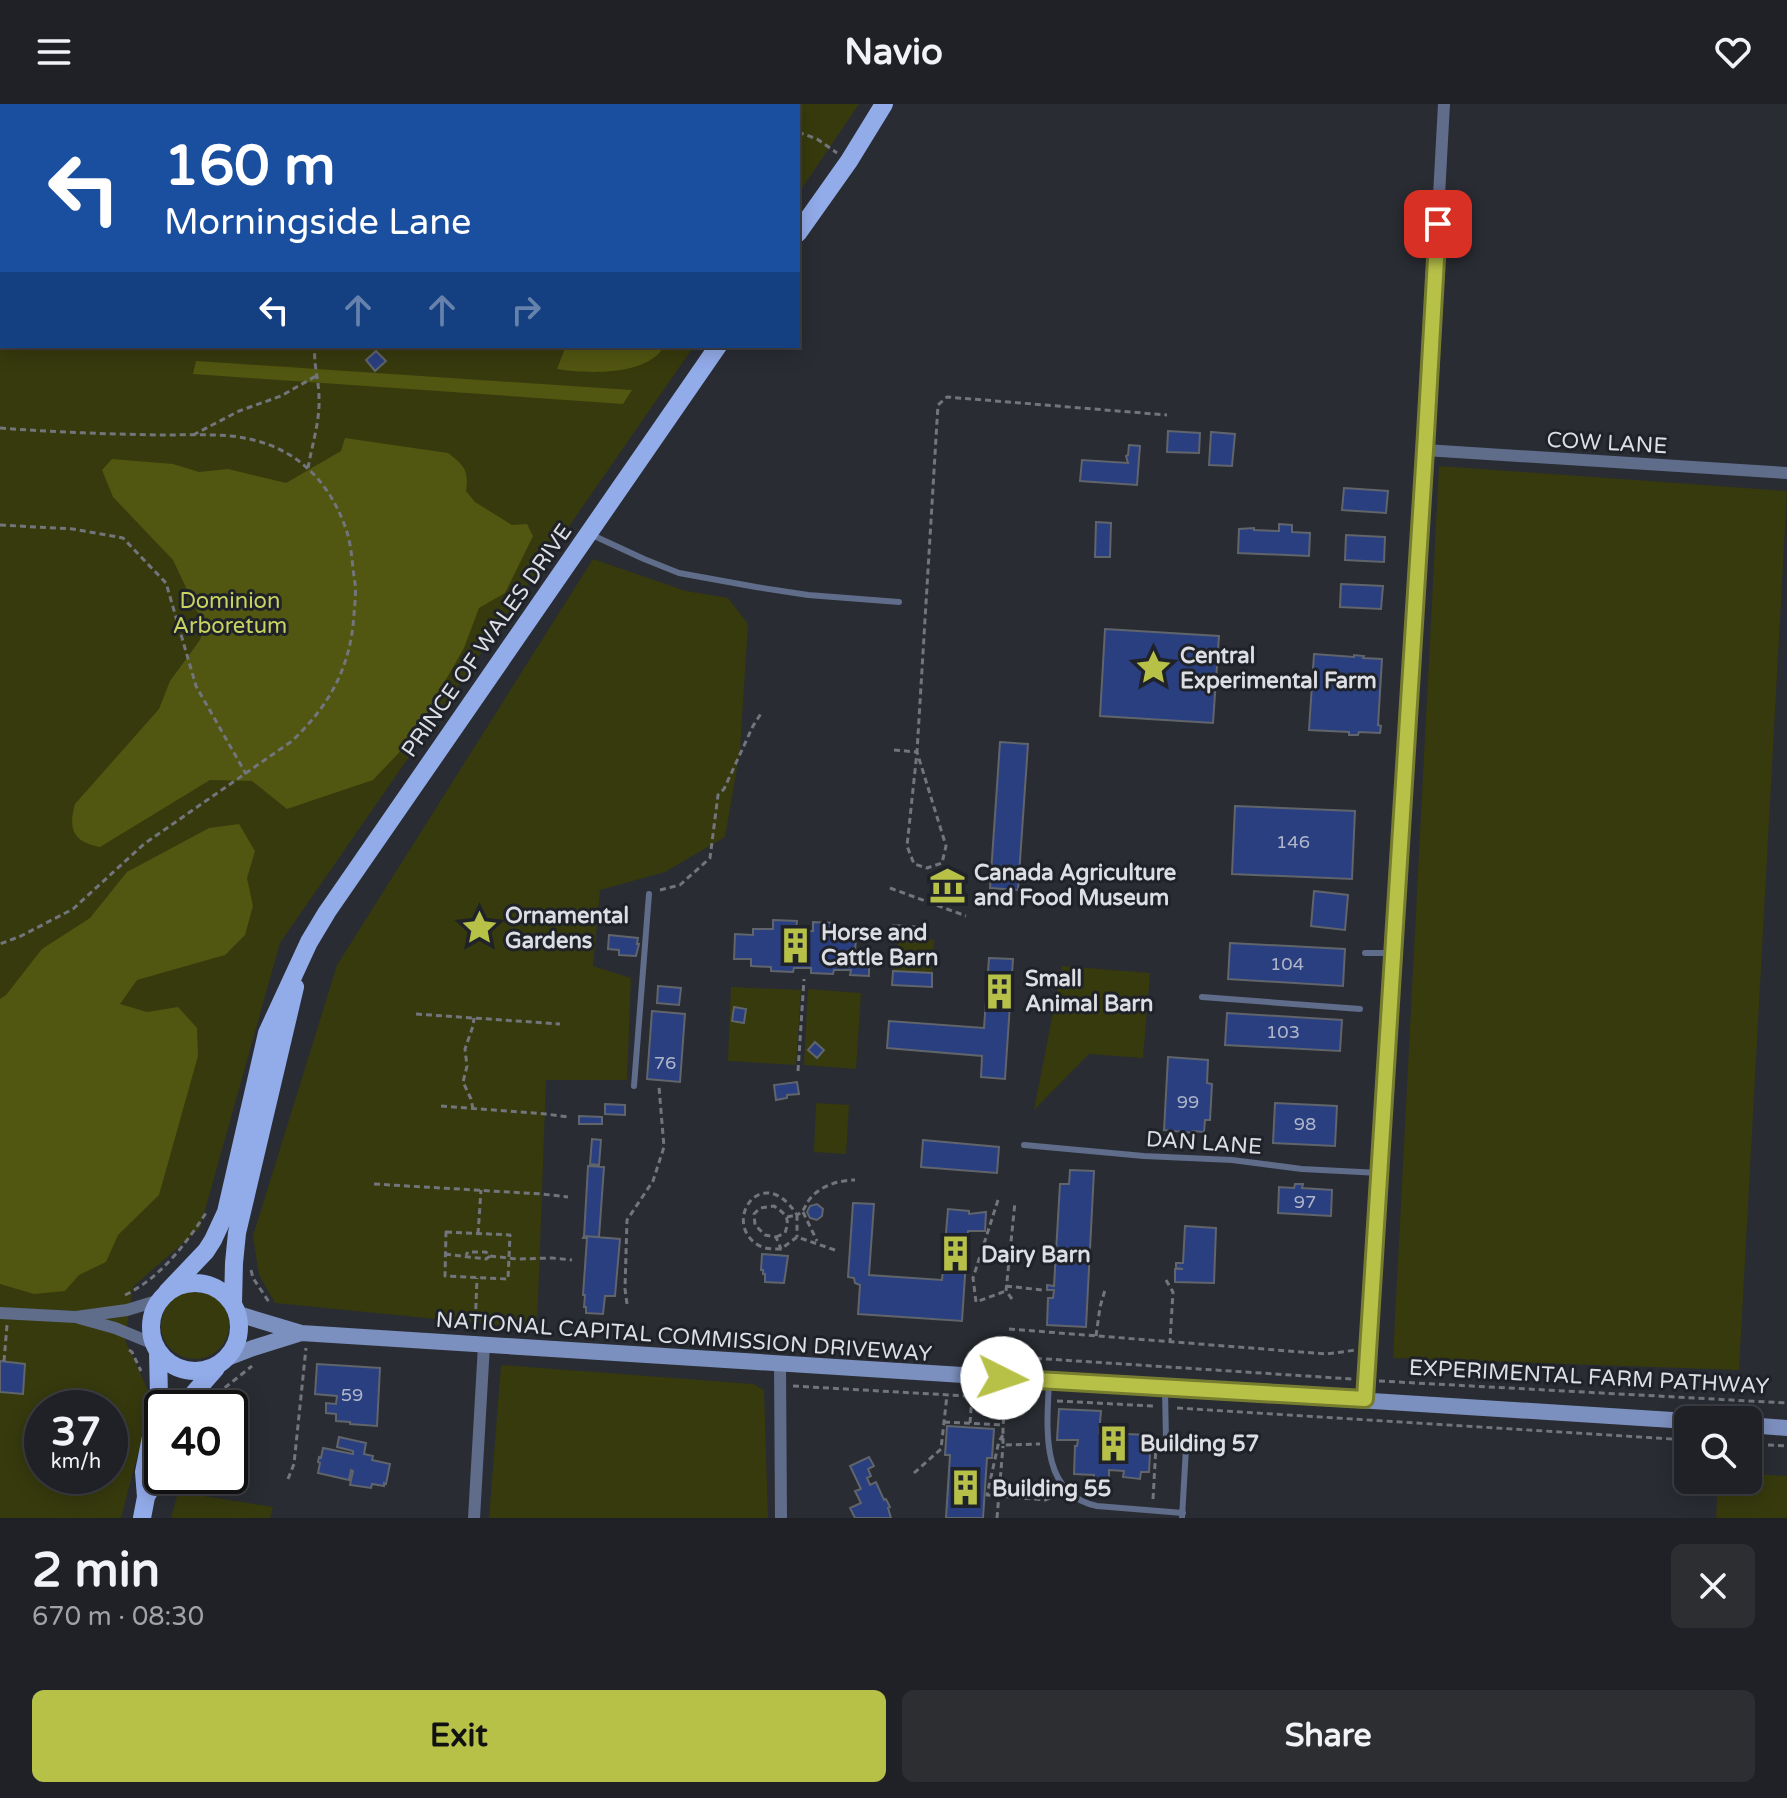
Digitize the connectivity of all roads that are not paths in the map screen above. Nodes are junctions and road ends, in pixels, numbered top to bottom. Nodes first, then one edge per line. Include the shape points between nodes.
1 (884, 104) edge
2 (1444, 104) edge
3 (800, 230) edge
4 (717, 348) edge
5 (1425, 450) junction
6 (1787, 473) edge
7 (589, 533) junction
8 (899, 602) dead end
9 (649, 894) road end
10 (1365, 953) dead end
11 (1393, 953) junction
12 (300, 965) junction
13 (1202, 997) dead end
14 (1360, 1009) dead end
15 (634, 1086) dead end
16 (1024, 1145) dead end
17 (1380, 1173) junction
18 (163, 1296) junction
19 (236, 1309) junction
20 (4, 1313) edge
21 (76, 1317) junction
22 (304, 1341) junction
23 (479, 1345) junction
24 (156, 1348) junction
25 (1005, 1356) road end
26 (223, 1362) junction
27 (780, 1364) junction
28 (1002, 1378) junction
29 (1049, 1381) junction
30 (1165, 1389) junction
31 (197, 1390) edge
32 (1365, 1399) junction
33 (1674, 1420) edge
34 (1762, 1426) edge
35 (1787, 1428) edge
36 (148, 1494) edge
37 (146, 1497) junction
38 (1182, 1515) edge
39 (142, 1518) edge
40 (474, 1518) edge
41 (781, 1518) edge

1 - 3 main road
2 - 5 street
4 - 7 main road, PRINCE OF WALES DRIVE
5 - 6 street, COW LANE
5 - 11 street
7 - 8 lane via 679,573 808,595
7 - 12 main road, PRINCE OF WALES DRIVE via 327,912
9 - 15 lane
10 - 11 lane
11 - 17 street
12 - 18 main road, PRINCE OF WALES DRIVE via 267,1033 226,1212 206,1251
12 - 19 main road, PRINCE OF WALES DRIVE via 237,1233
13 - 14 lane
16 - 17 lane, DAN LANE
17 - 32 street
18 - 19 main road via 197,1282 218,1288
18 - 21 street via 127,1310
18 - 24 main road via 151,1320
19 - 22 street, NATIONAL CAPITAL COMMISSION DRIVEWAY
19 - 26 main road via 239,1338
20 - 21 street
21 - 24 street
22 - 23 street, NATIONAL CAPITAL COMMISSION DRIVEWAY
22 - 26 street, NATIONAL CAPITAL COMMISSION DRIVEWAY via 253,1348
23 - 27 street, NATIONAL CAPITAL COMMISSION DRIVEWAY
23 - 40 street
24 - 26 main road via 167,1362 192,1372
24 - 37 main road via 159,1397 144,1472
25 - 28 lane
26 - 31 main road
27 - 28 street, NATIONAL CAPITAL COMMISSION DRIVEWAY
27 - 41 street
28 - 29 street, NATIONAL CAPITAL COMMISSION DRIVEWAY
29 - 30 street, NATIONAL CAPITAL COMMISSION DRIVEWAY
29 - 38 lane via 1048,1444 1067,1492 1097,1506
30 - 32 street, NATIONAL CAPITAL COMMISSION DRIVEWAY
30 - 38 lane via 1166,1442 1186,1448
32 - 33 street, NATIONAL CAPITAL COMMISSION DRIVEWAY
34 - 35 street
36 - 37 main road
37 - 39 main road

